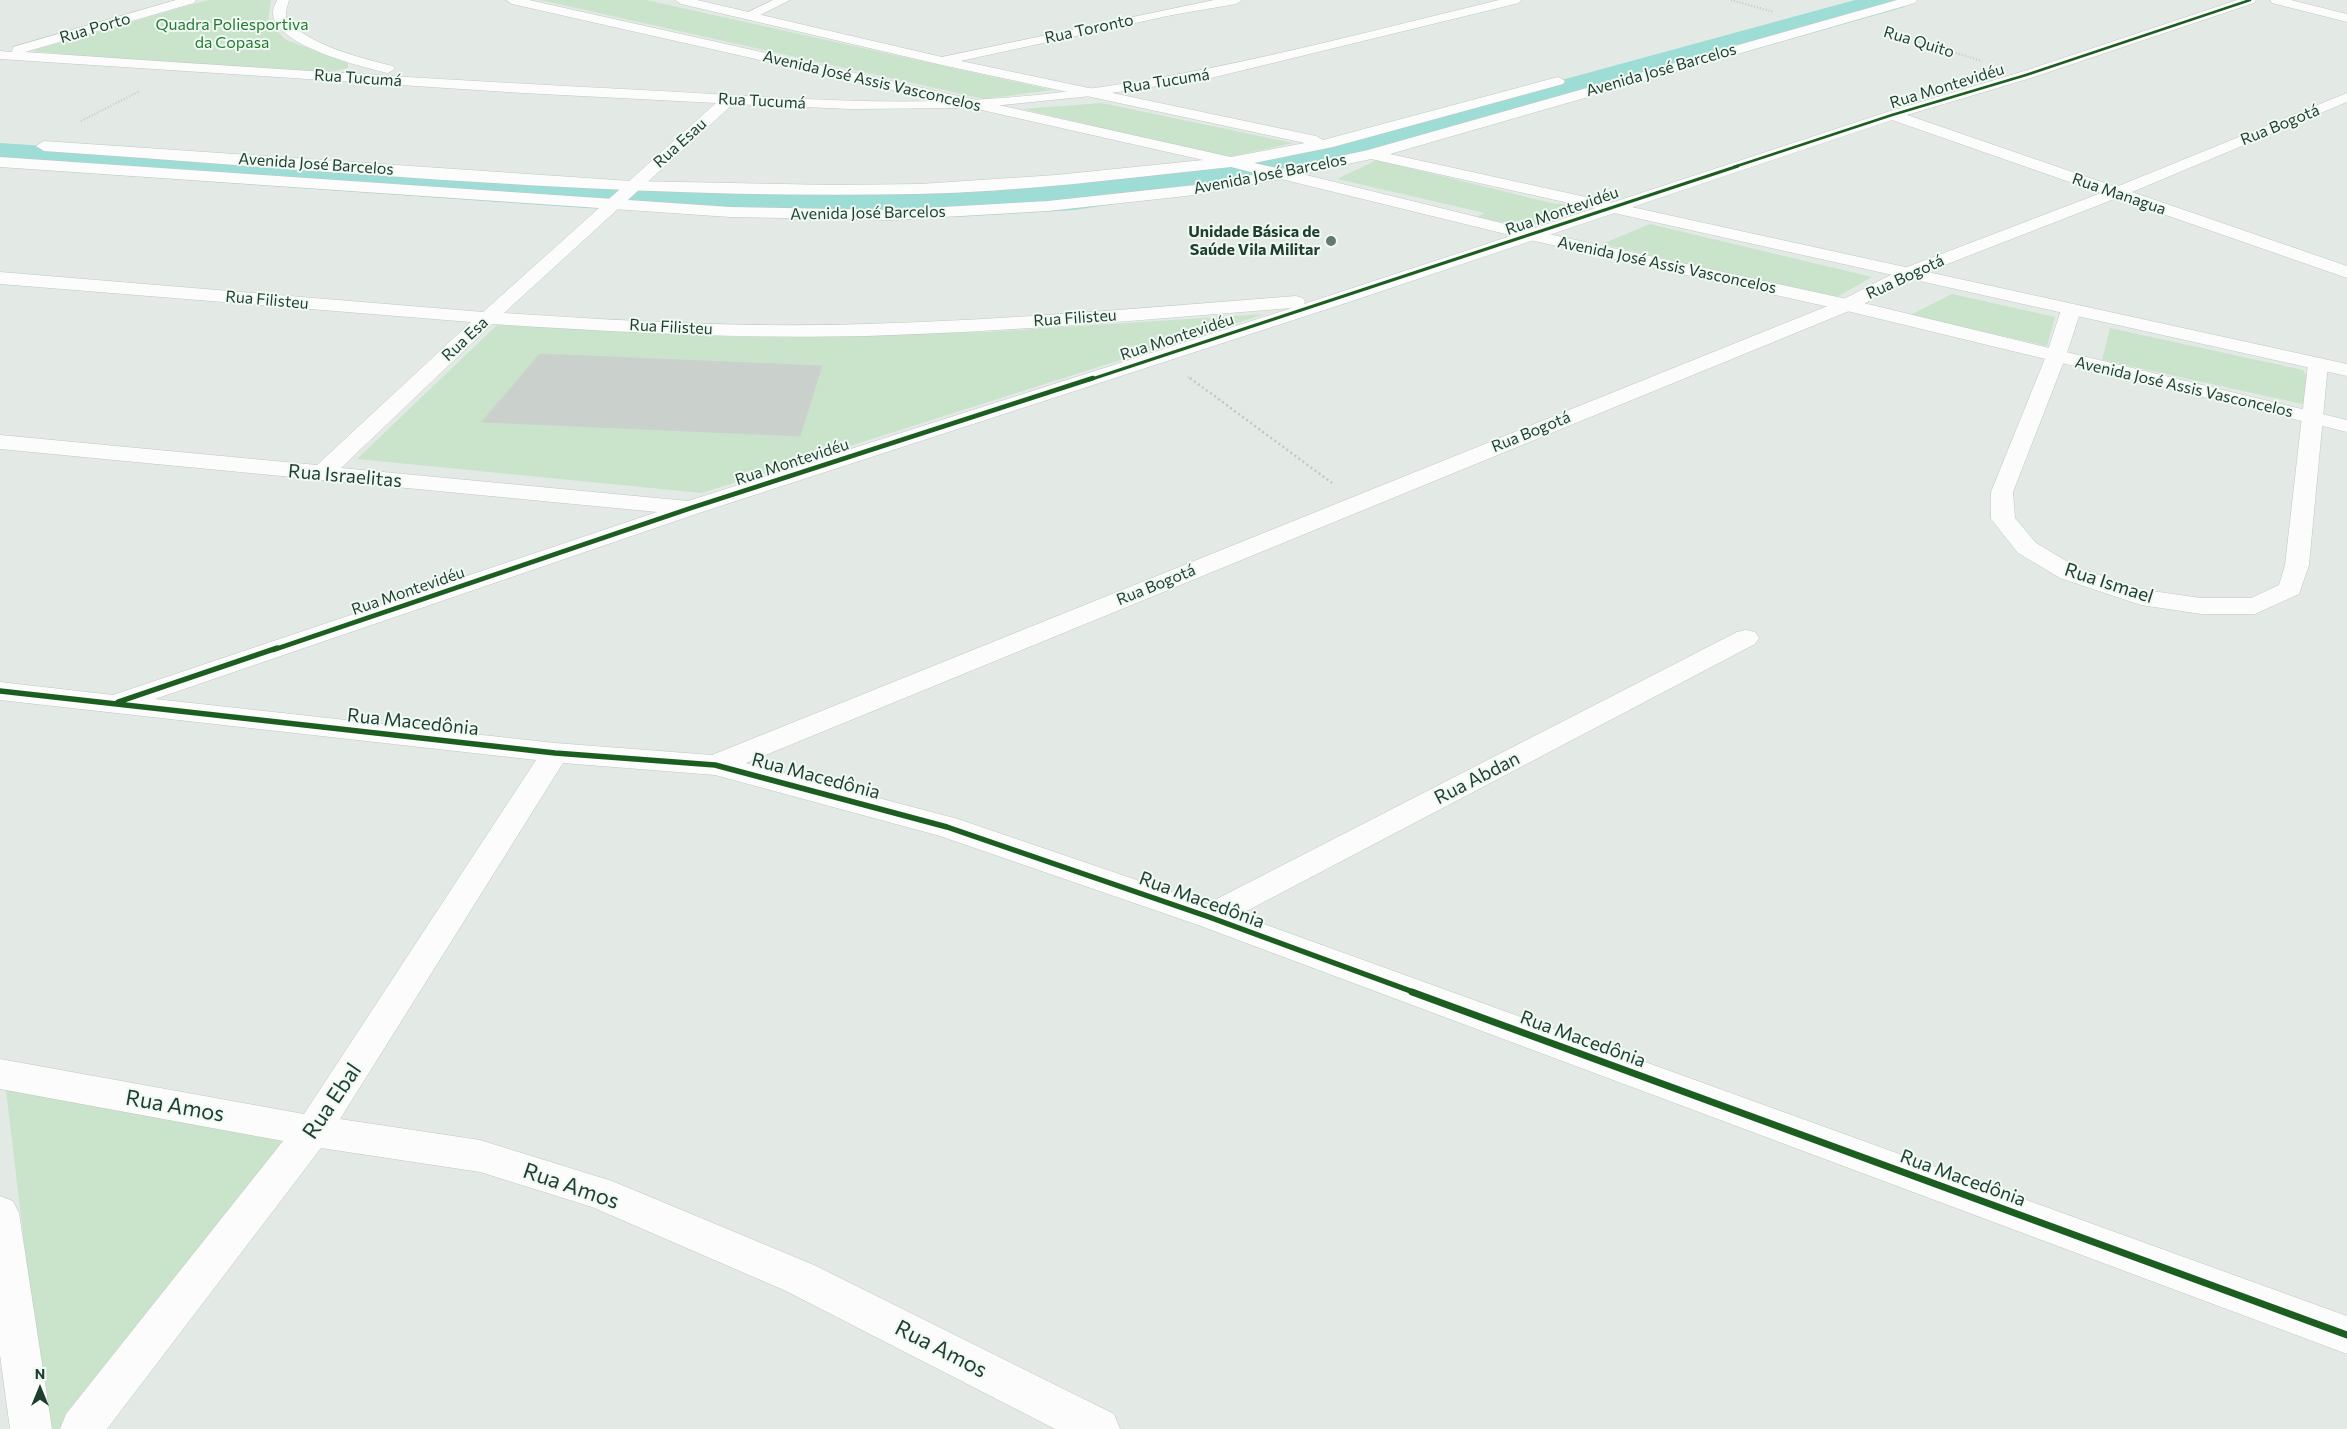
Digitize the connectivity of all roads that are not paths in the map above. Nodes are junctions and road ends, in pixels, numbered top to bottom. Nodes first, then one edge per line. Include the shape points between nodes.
1 (190, 0) edge
2 (284, 0) edge
3 (512, 0) edge
4 (681, 0) edge
5 (784, 0) edge
6 (1236, 0) edge
7 (1515, 0) edge
8 (1911, 0) edge
9 (2250, 0) edge
10 (2276, 0) edge
11 (749, 15) junction
12 (2347, 18) edge
13 (0, 55) edge
14 (942, 61) junction
15 (378, 67) junction
16 (1573, 76) dead end
17 (348, 77) junction
18 (466, 85) junction
19 (1091, 92) junction
20 (2347, 98) edge
21 (729, 99) junction
22 (973, 104) junction
23 (1892, 115) junction
24 (30, 145) road end
25 (1331, 145) junction
26 (1364, 152) junction
27 (0, 162) edge
28 (1239, 164) junction
29 (1271, 173) junction
30 (2115, 193) junction
31 (621, 195) junction
32 (1613, 207) junction
33 (1530, 235) junction
34 (2347, 272) edge
35 (1908, 273) junction
36 (0, 278) edge
37 (1342, 298) junction
38 (1847, 305) junction
39 (2071, 310) junction
40 (486, 318) junction
41 (2056, 356) junction
42 (2318, 364) junction
43 (2347, 370) edge
44 (2312, 418) junction
45 (2347, 426) edge
46 (0, 442) edge
47 (322, 473) junction
48 (691, 508) junction
49 (1746, 638) dead end
50 (0, 691) edge
51 (114, 704) junction
52 (555, 753) junction
53 (715, 765) junction
54 (1209, 917) junction
55 (0, 1074) edge
56 (313, 1131) junction
57 (0, 1212) edge
58 (2347, 1335) edge
59 (31, 1429) edge
60 (81, 1429) edge
61 (1100, 1429) edge

1 - 13 street, Rua Porto
2 - 15 street via 278,11 280,20 300,37 316,46
3 - 22 street, Avenida José Assis Vasconcelos
4 - 11 street, Avenida José Assis Vasconcelos
5 - 11 street
6 - 14 street, Rua Toronto
7 - 19 street, Rua Tucumá via 1211,74
8 - 26 street, Avenida José Barcelos
9 - 23 street, Rua Montevidéu
10 - 12 street
11 - 14 street, Avenida José Assis Vasconcelos
13 - 17 street, Rua Tucumá
14 - 19 street, Avenida José Assis Vasconcelos
15 - 17 street
15 - 18 street
16 - 25 street, Avenida José Barcelos
17 - 18 street, Rua Tucumá
18 - 21 street, Rua Tucumá
19 - 22 street, Rua Tucumá
19 - 25 street, Avenida José Assis Vasconcelos
20 - 30 street, Rua Bogotá
21 - 22 street, Rua Tucumá via 851,105
21 - 31 street, Rua Esau
22 - 28 street, Avenida José Assis Vasconcelos
23 - 30 street, Rua Managua
23 - 32 street, Rua Montevidéu
24 - 31 street, Avenida José Barcelos
25 - 26 street, Avenida José Assis Vasconcelos
25 - 28 street, Avenida José Barcelos
26 - 29 street, Avenida José Barcelos
26 - 32 street
27 - 31 street, Avenida José Barcelos
28 - 29 street, Avenida José Assis Vasconcelos
28 - 31 street, Avenida José Barcelos via 920,189
29 - 31 street, Avenida José Barcelos via 1131,198 966,212 806,214
29 - 33 street, Avenida José Assis Vasconcelos
30 - 34 street, Rua Managua
30 - 35 street, Rua Bogotá
31 - 40 street, Rua Esa
32 - 33 street, Rua Montevidéu
32 - 35 street
33 - 37 street, Rua Montevidéu
33 - 38 street, Avenida José Assis Vasconcelos
35 - 38 street, Rua Bogotá
35 - 39 street
36 - 40 street, Rua Filisteu
37 - 40 street, Rua Filisteu via 994,324 849,330 724,330
37 - 48 street, Rua Montevidéu
38 - 41 street, Avenida José Assis Vasconcelos
38 - 53 street, Rua Bogotá
39 - 41 street, Avenida José Assis Vasconcelos
39 - 42 street
40 - 47 street, Rua Esa
41 - 44 street, Avenida José Assis Vasconcelos
41 - 44 street, Rua Ismael via 2002,492 2003,519 2027,548 2070,573 2141,597 2201,606 2255,606 2290,588 2298,565
42 - 43 street
42 - 44 street, Avenida José Assis Vasconcelos
44 - 45 street, Avenida José Assis Vasconcelos
46 - 47 street, Rua Israelitas
47 - 48 street, Rua Israelitas
48 - 51 street, Rua Montevidéu
49 - 54 street, Rua Abdan
50 - 51 street, Rua Macedônia
51 - 52 street, Rua Macedônia
52 - 53 street, Rua Macedônia
52 - 56 street, Rua Ebal
53 - 54 street, Rua Macedônia via 947,827
54 - 58 street, Rua Macedônia
55 - 56 street, Rua Amos
56 - 60 street, Rua Ebal
56 - 61 street, Rua Amos via 480,1156 599,1193 800,1278
57 - 59 street

